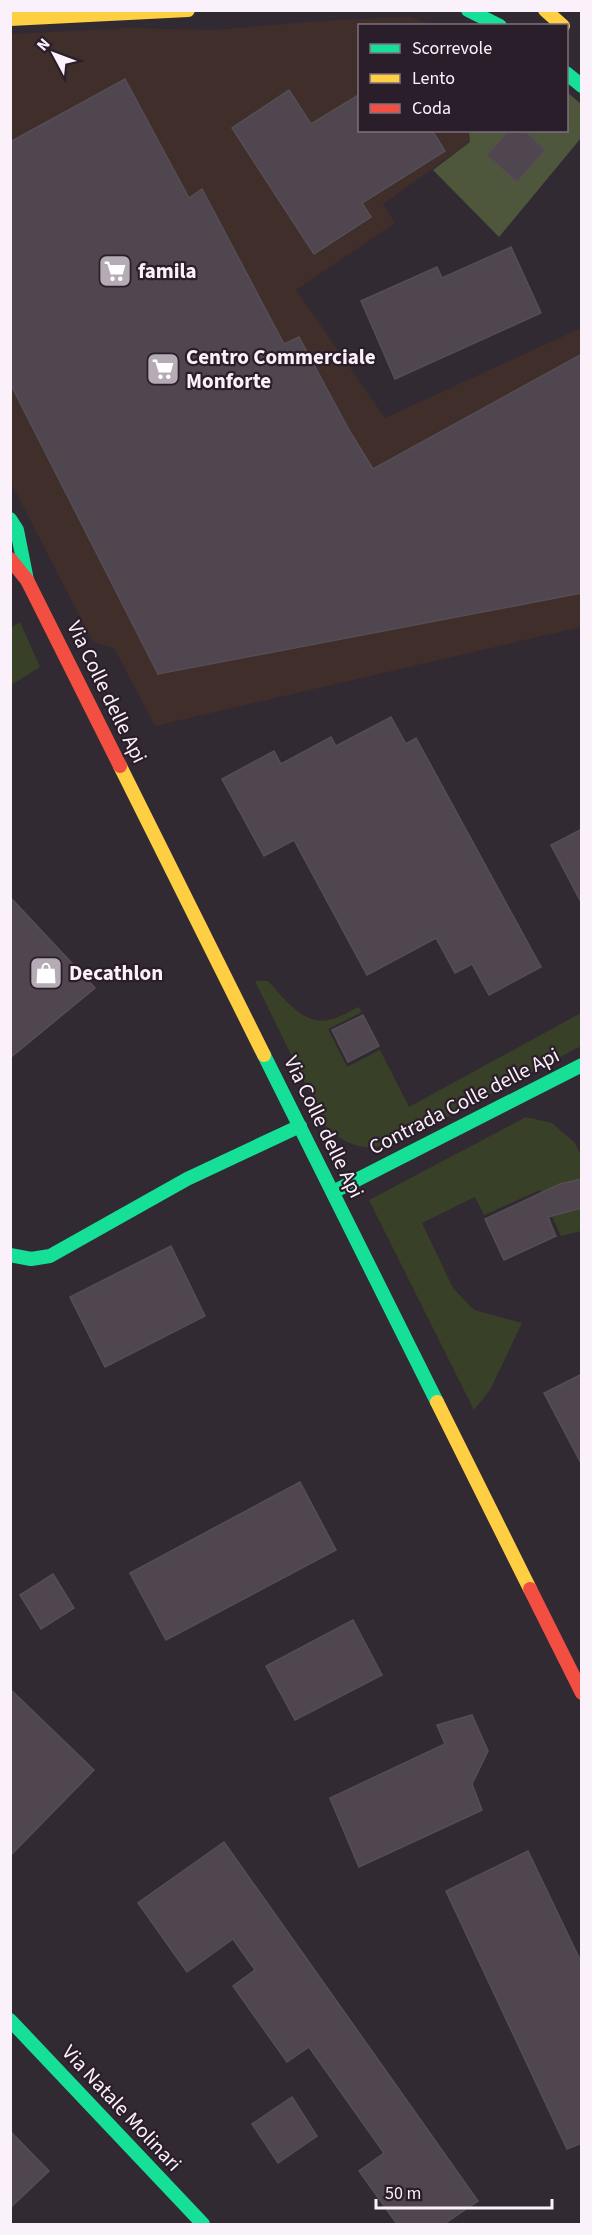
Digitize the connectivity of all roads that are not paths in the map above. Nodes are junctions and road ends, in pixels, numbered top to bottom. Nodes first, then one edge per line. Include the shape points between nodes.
1 (188, 10) edge
2 (468, 10) edge
3 (545, 10) edge
4 (10, 19) edge
5 (497, 24) edge
6 (562, 24) edge
7 (568, 75) edge
8 (582, 86) edge
9 (10, 519) edge
10 (10, 559) edge
11 (27, 580) junction
12 (582, 1065) edge
13 (300, 1126) junction
14 (333, 1192) junction
15 (10, 1255) edge
16 (582, 1693) edge
17 (10, 2020) edge
18 (203, 2224) edge

1 - 4 main road
2 - 5 main road
3 - 6 main road
7 - 8 main road
9 - 11 main road, Via Colle delle Api via 17,530
10 - 11 main road, Via Colle delle Api
11 - 13 main road, Via Colle delle Api
12 - 14 main road, Contrada Colle delle Api
13 - 14 main road, Via Colle delle Api
13 - 15 main road via 187,1179 50,1256 31,1259
14 - 16 main road, Via Colle delle Api
17 - 18 main road, Via Natale Molinari

